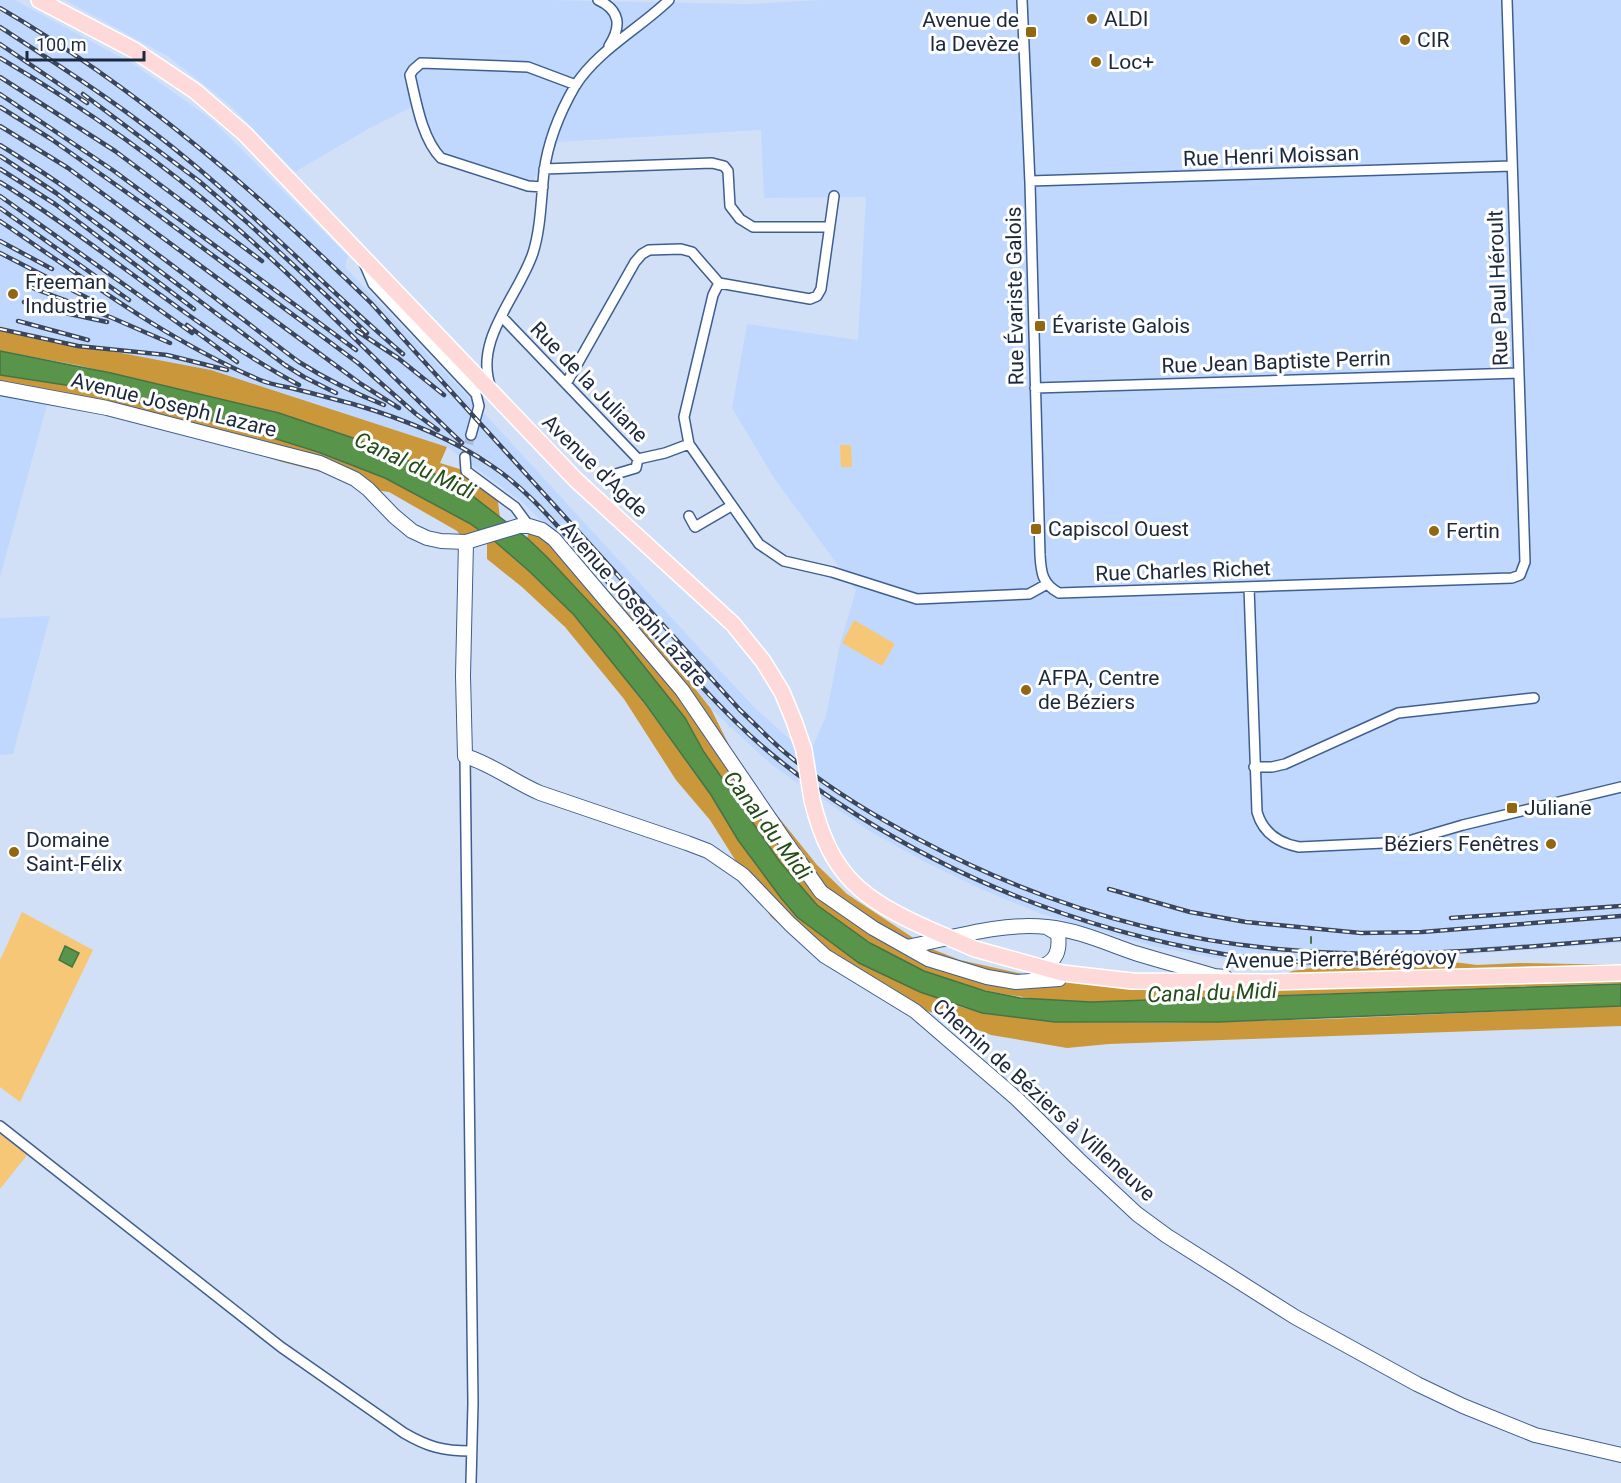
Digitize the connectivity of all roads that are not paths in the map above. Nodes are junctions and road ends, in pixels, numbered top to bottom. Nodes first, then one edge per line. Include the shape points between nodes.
1 (39, 0) edge
2 (598, 0) edge
3 (669, 0) edge
4 (1507, 0) edge
5 (1023, 2) edge
6 (611, 3) edge
7 (617, 19) junction
8 (642, 22) junction
9 (602, 55) junction
10 (576, 85) junction
11 (1512, 166) junction
12 (544, 169) junction
13 (1030, 181) junction
14 (543, 187) junction
15 (834, 196) dead end
16 (829, 227) junction
17 (361, 257) junction
18 (719, 283) junction
19 (502, 317) junction
20 (1519, 373) junction
21 (566, 384) junction
22 (0, 388) edge
23 (1035, 388) junction
24 (494, 396) junction
25 (471, 435) tunnel mouth
26 (689, 444) junction
27 (465, 457) dead end
28 (638, 459) junction
29 (609, 476) dead end
30 (731, 506) junction
31 (689, 516) dead end
32 (524, 526) junction
33 (470, 540) junction
34 (1520, 575) joint
35 (1047, 584) junction
36 (1249, 587) junction
37 (1534, 698) dead end
38 (465, 756) junction
39 (1254, 767) junction
40 (1621, 787) edge
41 (1046, 927) junction
42 (907, 947) junction
43 (1041, 967) junction
44 (1062, 973) junction
45 (1621, 973) edge
46 (1271, 982) junction
47 (0, 1126) edge
48 (471, 1451) junction
49 (1617, 1454) edge
50 (471, 1483) edge

1 - 17 main road, Avenue d'Agde via 134,50 195,91 245,134
2 - 6 street
3 - 8 street
4 - 11 street, Rue Paul Héroult
5 - 13 street, Rue Évariste Galois
6 - 7 street
7 - 8 street via 629,24
7 - 9 street via 614,37
8 - 9 street
9 - 10 street
10 - 12 street via 552,135
10 - 14 street via 528,67 422,63 410,75 428,140 441,158 528,186
11 - 13 street, Rue Henri Moissan
11 - 20 street, Rue Paul Héroult
12 - 14 street
12 - 16 street via 712,163 728,171 730,206 753,228
13 - 23 street, Rue Évariste Galois
14 - 19 street via 533,253
15 - 16 street
16 - 18 street via 817,296 810,299
17 - 24 main road, Avenue d'Agde
17 - 25 street via 373,284 476,394 479,406
18 - 21 street via 692,252 649,250 642,254
18 - 26 street via 684,417
19 - 21 street, Rue de la Juliane
19 - 24 street via 488,344 485,363
20 - 23 street, Rue Jean Baptiste Perrin
20 - 34 street, Rue Paul Héroult via 1525,562
21 - 28 street, Rue de la Juliane
22 - 33 main road, Avenue Joseph Lazare via 107,408 320,463 355,479 412,531 441,541
23 - 35 street, Rue Évariste Galois via 1040,555
24 - 43 main road, Avenue d'Agde, bridge via 576,480 733,624 763,661 794,721 825,842 844,876 897,915 975,949
26 - 28 street, Rue de la Juliane
26 - 30 street
27 - 32 street via 466,471 515,507
28 - 29 street via 636,468
30 - 31 street via 695,527
30 - 35 street via 770,554 917,599 1029,594
32 - 33 main road, Avenue Joseph Lazare
32 - 42 main road, Avenue Joseph Lazare via 542,530 554,539 682,690 821,892
33 - 38 main road via 463,676
34 - 36 street, Rue Charles Richet
35 - 36 street, Rue Charles Richet via 1059,592
36 - 39 street
37 - 39 street via 1398,713 1285,764
38 - 48 street
38 - 49 main road, Chemin de Béziers à Villeneuve via 485,762 540,793 687,843 730,865 825,956 915,1011 970,1057 1137,1214 1295,1317 1463,1406 1535,1436
39 - 40 street via 1259,819 1277,840 1299,847 1405,842
41 - 42 main road via 990,930
41 - 43 main road via 1058,934 1060,946 1056,957
41 - 46 main road via 1077,932 1214,976
42 - 44 main road, Avenue Joseph Lazare via 928,959 1016,982 1059,979
43 - 44 main road, Avenue d'Agde
44 - 46 main road, Avenue Pierre Bérégovoy via 1132,981
45 - 46 main road, Avenue Pierre Bérégovoy
47 - 48 street via 272,1340 404,1433 423,1445
48 - 50 street

